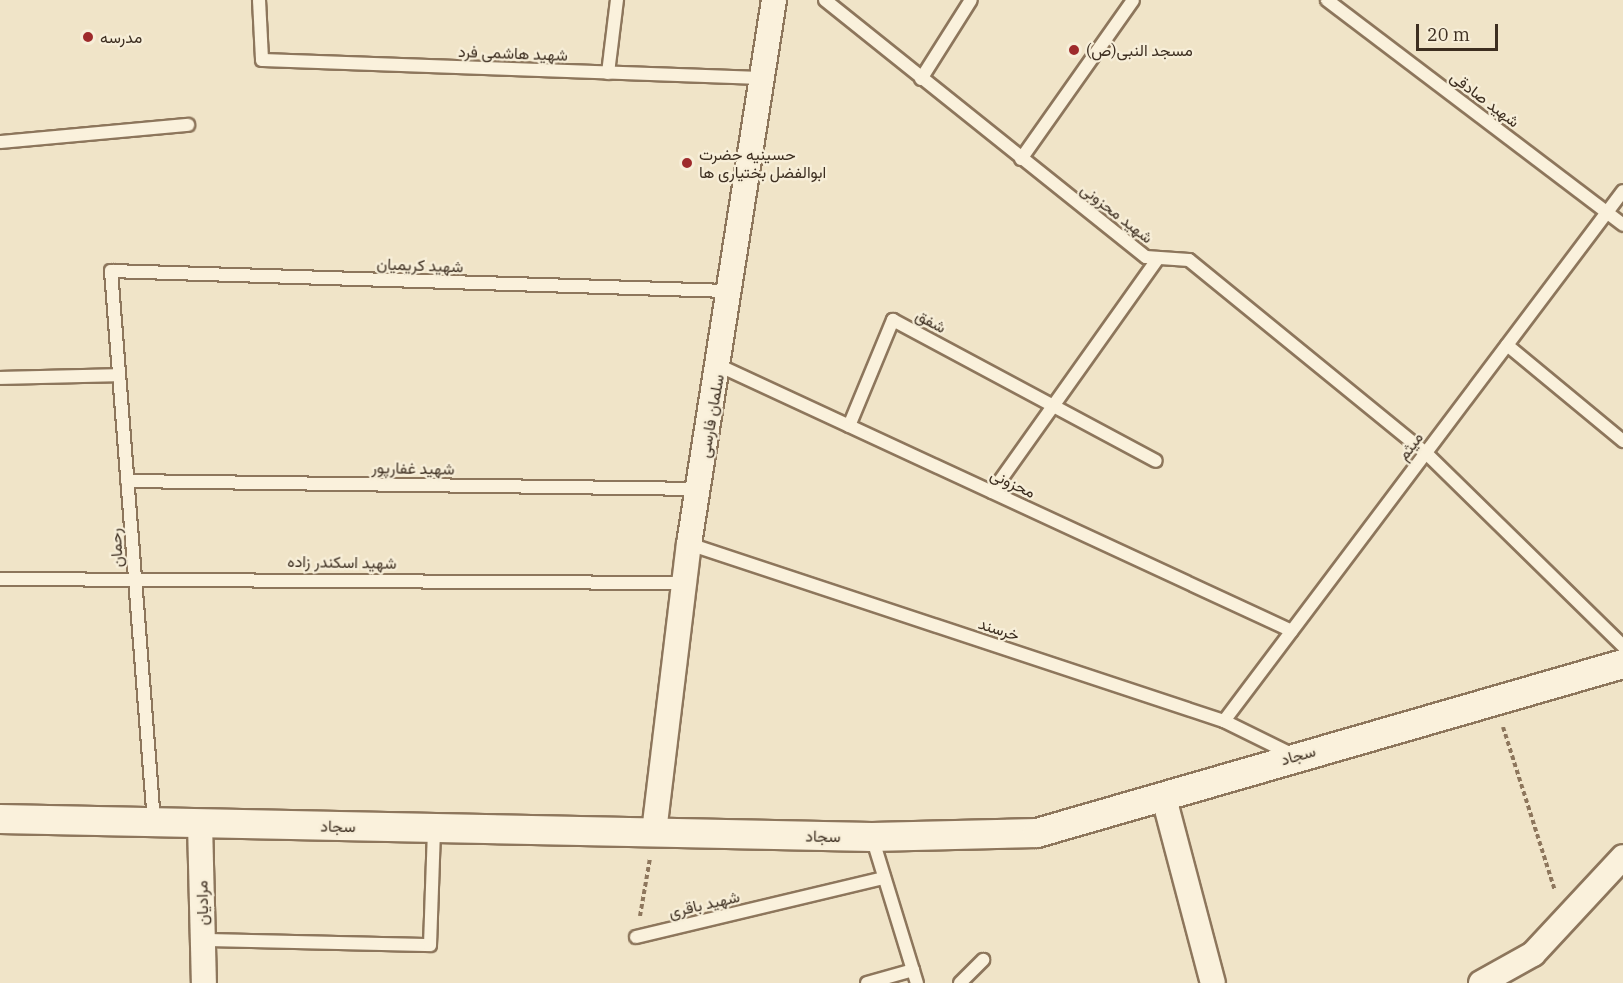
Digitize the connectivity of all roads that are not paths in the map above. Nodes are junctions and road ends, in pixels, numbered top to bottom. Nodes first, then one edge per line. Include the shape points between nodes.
1 (258, 0) edge
2 (617, 0) edge
3 (774, 0) edge
4 (825, 0) edge
5 (970, 0) edge
6 (1133, 0) edge
7 (1327, 0) edge
8 (608, 73) junction
9 (762, 78) junction
10 (921, 79) junction
11 (188, 125) dead end
12 (0, 142) edge
13 (1021, 159) junction
14 (1623, 191) edge
15 (1607, 212) junction
16 (1623, 225) edge
17 (1158, 258) junction
18 (111, 271) joint
19 (728, 291) junction
20 (1507, 345) junction
21 (720, 366) junction
22 (119, 375) junction
23 (0, 378) edge
24 (1053, 406) junction
25 (849, 426) junction
26 (1623, 441) edge
27 (1426, 453) junction
28 (1156, 461) dead end
29 (127, 480) junction
30 (698, 489) junction
31 (992, 492) junction
32 (689, 544) junction
33 (135, 576) junction
34 (0, 579) edge
35 (684, 583) junction
36 (1292, 631) junction
37 (1619, 665) edge
38 (1224, 721) junction
39 (1294, 756) junction
40 (1164, 798) junction
41 (0, 819) edge
42 (154, 822) junction
43 (200, 823) junction
44 (434, 828) junction
45 (654, 832) junction
46 (872, 837) junction
47 (1623, 857) edge
48 (884, 878) junction
49 (636, 937) road end
50 (203, 940) junction
51 (983, 960) dead end
52 (915, 977) edge
53 (204, 983) edge
54 (867, 983) edge
55 (960, 983) edge
56 (1213, 983) edge
57 (1481, 983) edge

1 - 8 lane, شهید هاشمی فرد via 262,60
2 - 8 lane
3 - 9 street, سلمان فارسی
4 - 10 lane, شهید محزونی
5 - 10 lane
6 - 13 lane
7 - 15 lane, شهید صادقی
8 - 9 lane, شهید هاشمی فرد
9 - 19 street, سلمان فارسی
10 - 13 lane, شهید محزونی
11 - 12 lane
13 - 17 lane, شهید محزونی via 1146,257
14 - 15 lane, میثم
15 - 16 lane, شهید صادقی
15 - 20 lane, میثم
17 - 24 lane
17 - 27 lane, شهید محزونی via 1189,260
18 - 19 lane, شهید کریمیان
18 - 22 lane, رحمان
19 - 21 street, سلمان فارسی
20 - 26 lane
20 - 27 lane, میثم
21 - 25 lane, محزونی
21 - 30 street, سلمان فارسی
22 - 23 lane
22 - 29 lane, رحمان
24 - 25 lane, شفق via 893,320
24 - 28 lane
24 - 31 lane
25 - 31 lane, محزونی
27 - 36 lane, میثم
27 - 37 lane, شهید محزونی
29 - 30 lane, شهید غفارپور
29 - 33 lane, رحمان
30 - 32 street, سلمان فارسی
31 - 36 lane, محزونی
32 - 35 street, سلمان فارسی
32 - 38 lane, خرسند
33 - 34 lane, شهید اسکندر زاده
33 - 35 lane, شهید اسکندر زاده
33 - 42 lane, رحمان
35 - 45 street, سلمان فارسی
36 - 38 lane, میثم
37 - 39 street, سجاد
38 - 39 lane, خرسند
39 - 40 street, سجاد
40 - 46 street, سجاد via 1037,833
40 - 56 street
41 - 42 street, سجاد
42 - 43 street, سجاد
43 - 44 street, سجاد
43 - 50 street, مرادیان
44 - 45 street, سجاد
44 - 50 lane via 430,945
45 - 46 street, سجاد
46 - 48 lane
47 - 57 street via 1533,954
48 - 49 lane, شهید باقری
48 - 52 lane
50 - 53 street, مرادیان
51 - 55 lane
52 - 54 lane

